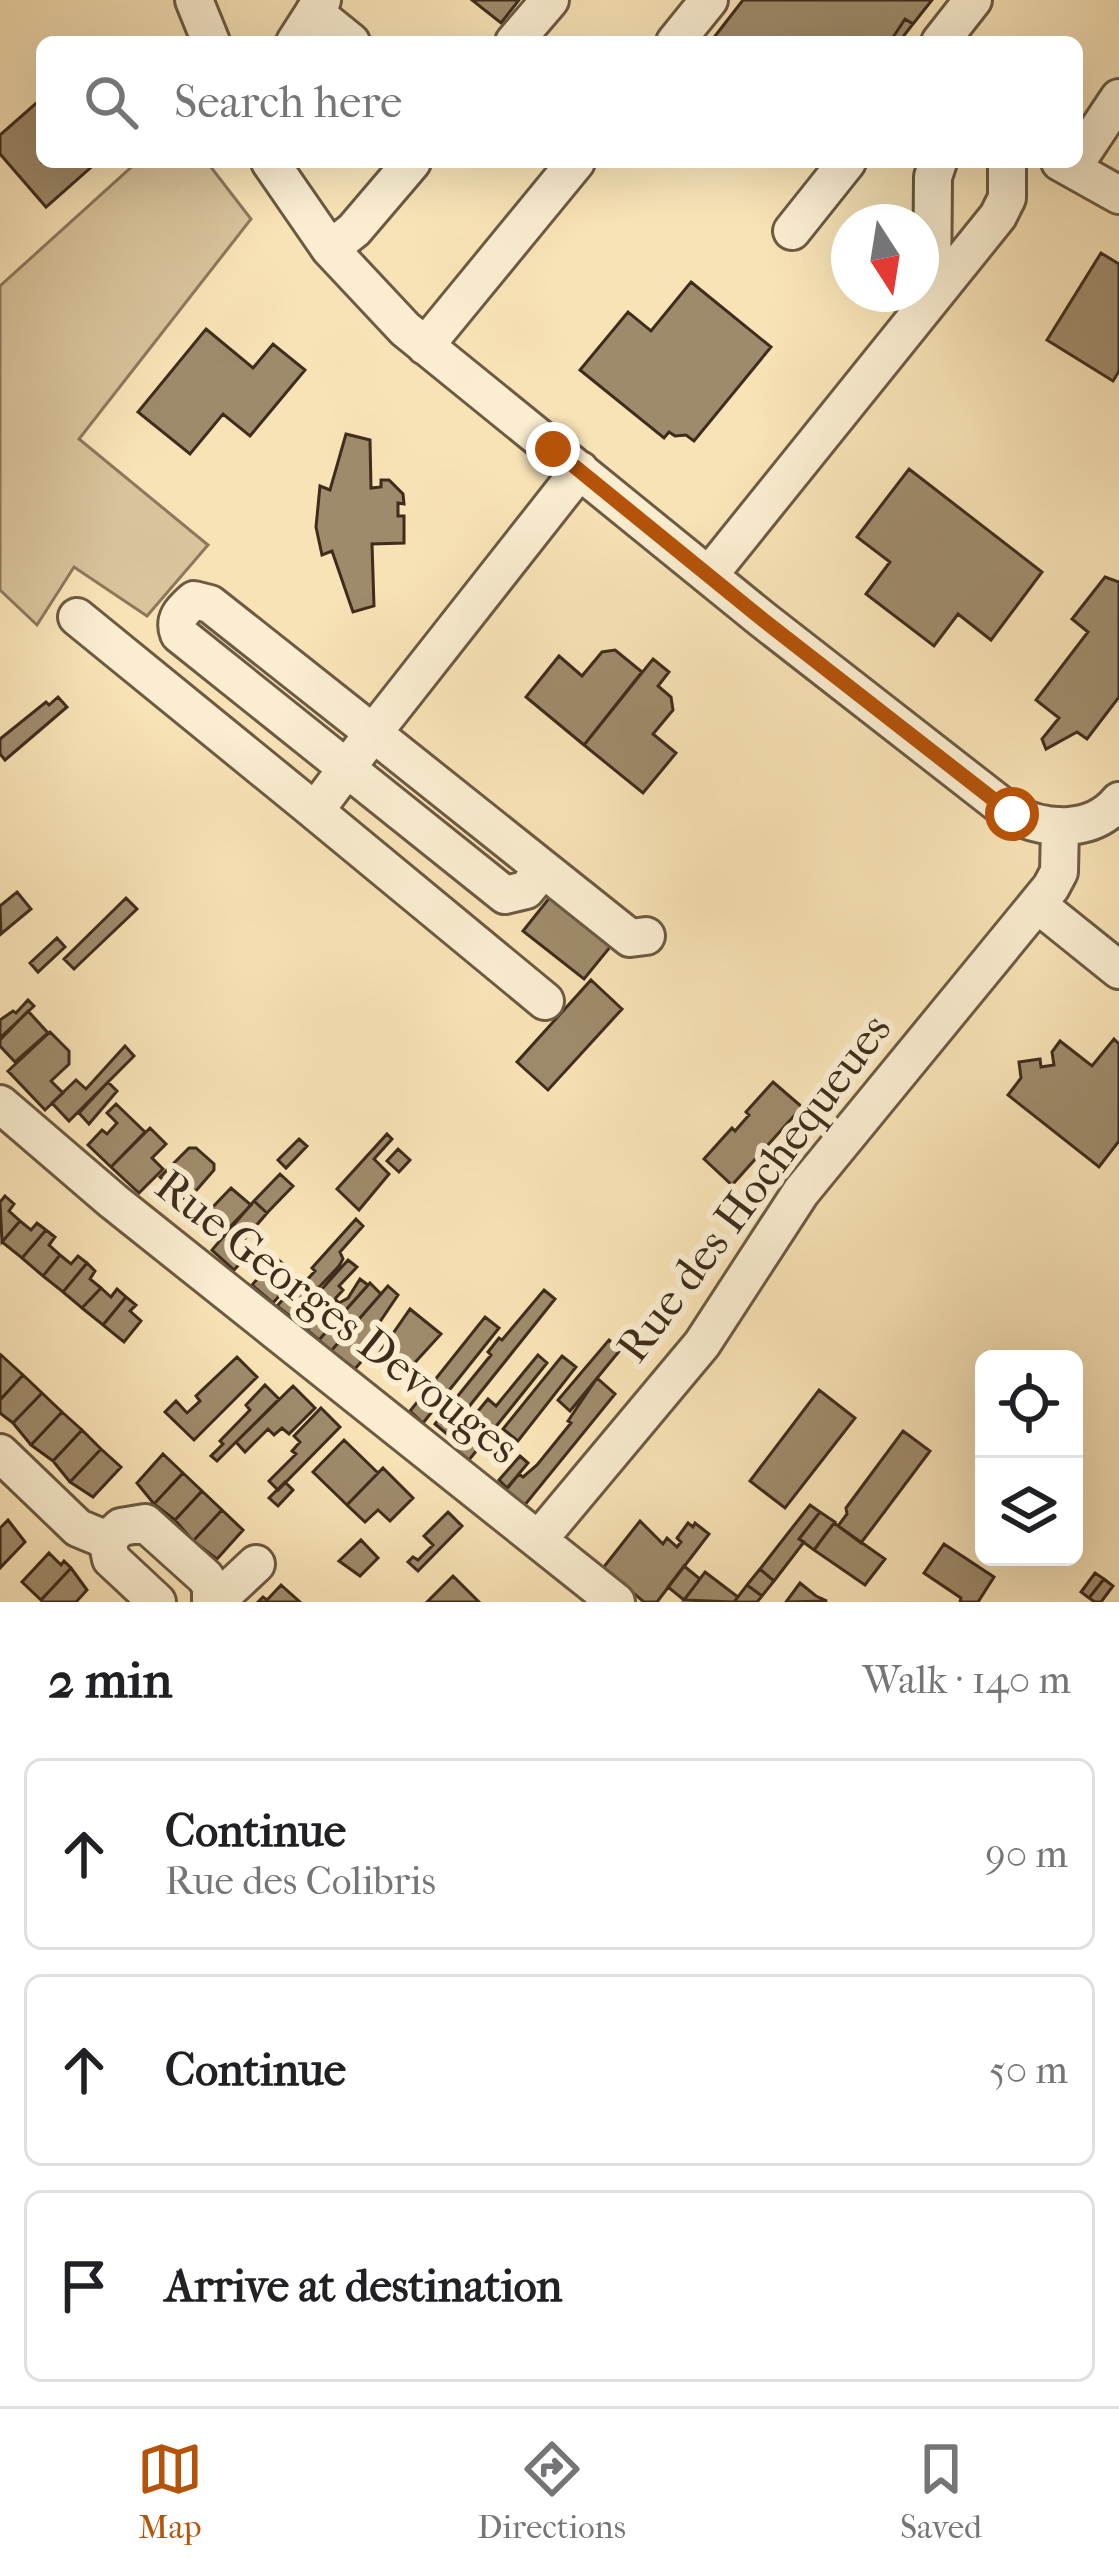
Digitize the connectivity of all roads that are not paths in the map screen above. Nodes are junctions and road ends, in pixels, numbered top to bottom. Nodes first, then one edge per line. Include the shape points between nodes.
1 (194, 0) edge
2 (550, 0) edge
3 (710, 0) edge
4 (973, 0) edge
5 (310, 18) edge
6 (209, 36) edge
7 (341, 36) edge
8 (519, 36) edge
9 (680, 36) edge
10 (945, 36) edge
11 (1119, 98) edge
12 (1083, 148) edge
13 (274, 168) edge
14 (407, 168) edge
15 (571, 168) edge
16 (842, 168) edge
17 (936, 168) edge
18 (1007, 168) edge
19 (1079, 168) edge
20 (1119, 195) edge
21 (933, 204) edge
22 (792, 231) dead end
23 (330, 249) junction
24 (939, 287) edge
25 (918, 312) edge
26 (425, 346) junction
27 (580, 470) junction
28 (709, 575) junction
29 (76, 617) dead end
30 (373, 734) junction
31 (349, 770) junction
32 (1119, 801) edge
33 (315, 811) junction
34 (1060, 826) junction
35 (543, 868) junction
36 (1037, 904) junction
37 (646, 936) dead end
38 (1119, 970) edge
39 (545, 1001) dead end
40 (0, 1104) edge
41 (0, 1453) edge
42 (539, 1539) junction
43 (107, 1540) junction
44 (256, 1564) dead end
45 (211, 1599) edge
46 (157, 1602) edge
47 (616, 1602) edge

1 - 6 street
2 - 8 street
3 - 9 street
4 - 10 street
5 - 7 street
11 - 12 street
13 - 23 street
14 - 23 street
15 - 26 street
16 - 22 street
17 - 21 street
18 - 24 street via 998,216
19 - 20 street
23 - 26 street
25 - 28 street
26 - 27 street
27 - 28 street
27 - 30 street
28 - 34 street via 1012,814
29 - 33 street
30 - 31 street
30 - 31 street via 210,604 194,600 180,613 178,634
30 - 35 street
31 - 33 street
31 - 35 street via 505,895 526,890
32 - 34 street via 1107,815
33 - 39 street
34 - 36 street, Rue des Hochequeues via 1059,872
35 - 37 street via 630,938
36 - 38 street
36 - 42 street, Rue des Hochequeues via 801,1192 702,1343
40 - 42 street, Rue Georges Devouges
41 - 43 street via 78,1528
42 - 47 street, Rue Georges Devouges
43 - 45 street via 146,1522 205,1577
43 - 46 street via 111,1559
44 - 45 street

